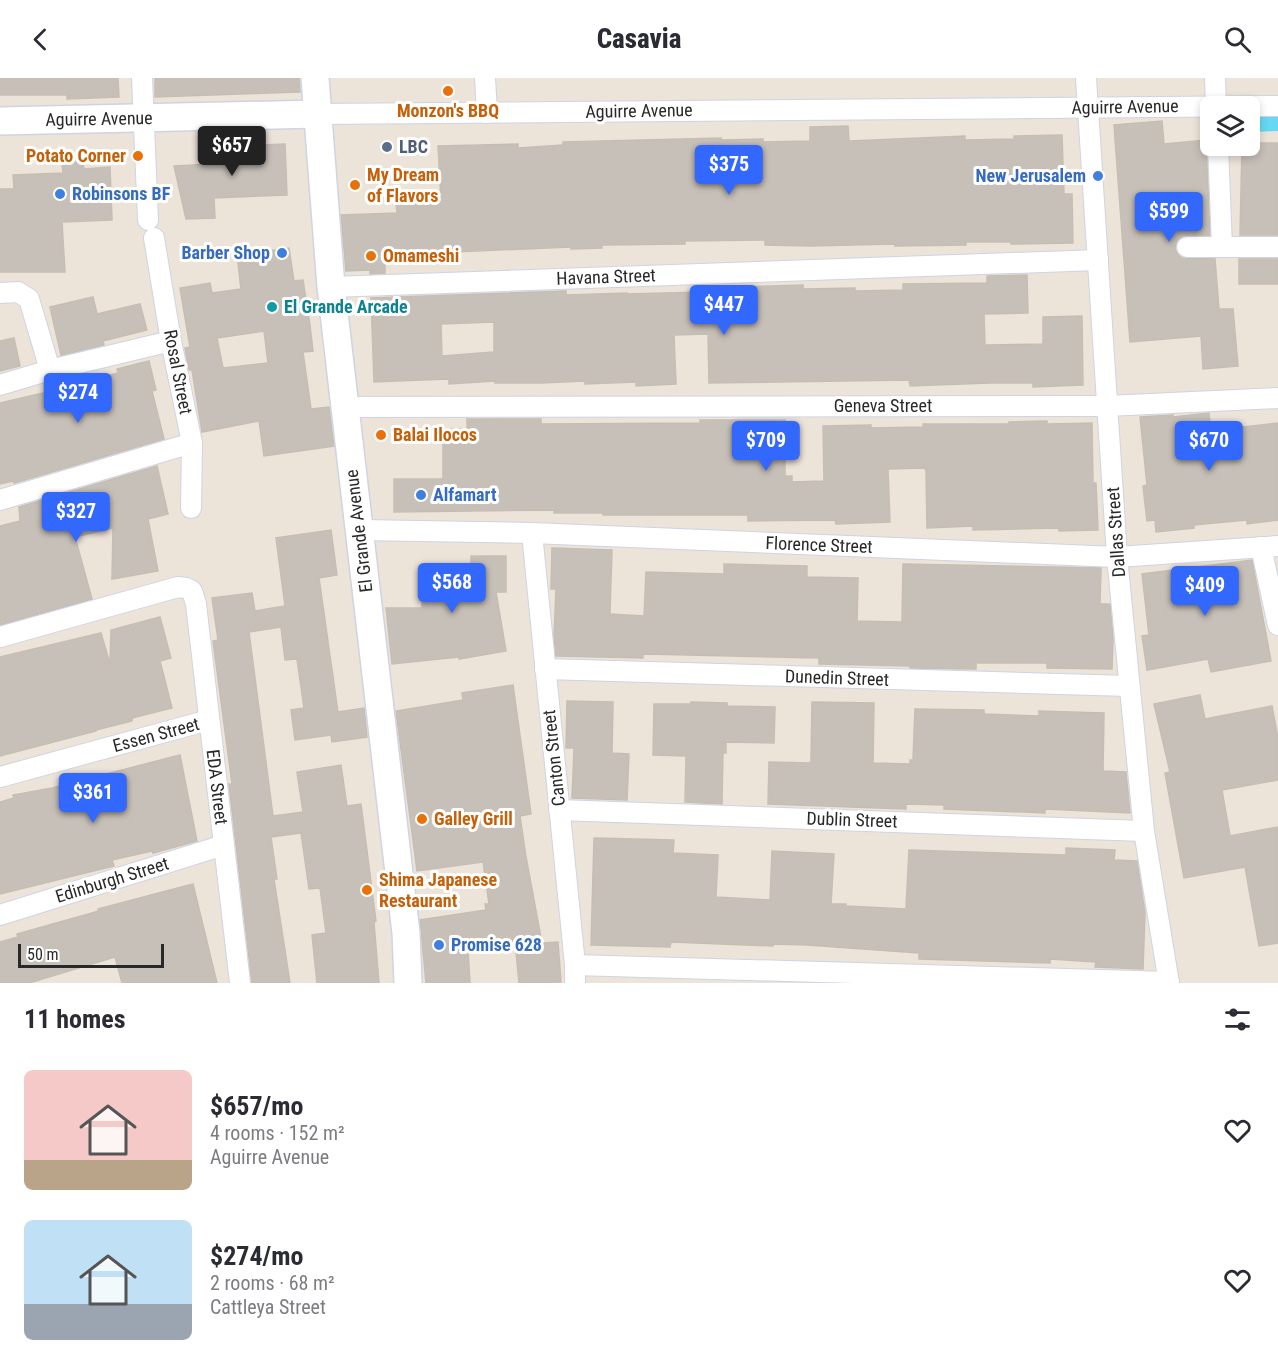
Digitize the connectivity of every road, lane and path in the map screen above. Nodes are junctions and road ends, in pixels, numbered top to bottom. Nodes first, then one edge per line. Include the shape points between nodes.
1 (142, 78) edge
2 (315, 78) edge
3 (486, 78) edge
4 (1086, 78) edge
5 (1215, 78) edge
6 (1216, 96) edge
7 (1200, 106) edge
8 (1260, 106) edge
9 (1278, 106) edge
10 (1089, 107) junction
11 (487, 113) junction
12 (317, 114) junction
13 (145, 117) junction
14 (0, 121) edge
15 (1218, 156) edge
16 (1187, 247) dead end
17 (1222, 247) junction
18 (1278, 247) edge
19 (1098, 260) junction
20 (331, 287) junction
21 (0, 292) edge
22 (171, 341) junction
23 (50, 370) junction
24 (0, 385) edge
25 (1278, 398) edge
26 (1107, 406) junction
27 (345, 407) junction
28 (192, 443) junction
29 (0, 500) edge
30 (191, 508) dead end
31 (359, 530) junction
32 (532, 533) junction
33 (1270, 546) edge
34 (1117, 557) junction
35 (1278, 625) edge
36 (0, 637) edge
37 (545, 669) junction
38 (1129, 686) junction
39 (208, 720) junction
40 (0, 777) edge
41 (559, 810) junction
42 (1144, 831) junction
43 (224, 845) junction
44 (0, 915) edge
45 (575, 974) edge
46 (240, 983) edge
47 (408, 983) edge
48 (1169, 983) edge

1 - 13 street, Rosal Street
2 - 12 street, El Grande Avenue
3 - 11 street
4 - 10 street, Dallas Street
5 - 6 street
7 - 10 street, Aguirre Avenue
8 - 9 street, Aguirre Avenue
10 - 11 street, Aguirre Avenue
10 - 19 street, Dallas Street
11 - 12 street, Aguirre Avenue
12 - 13 street, Aguirre Avenue
12 - 20 street, El Grande Avenue
13 - 14 street, Aguirre Avenue
13 - 22 street, Rosal Street via 151,229
15 - 17 street
16 - 17 street
17 - 18 street
19 - 20 street, Havana Street
19 - 26 street, Dallas Street
20 - 27 street, El Grande Avenue
21 - 23 street via 18,292 29,299
22 - 23 street
22 - 28 street, Rosal Street
23 - 24 street
25 - 26 street, Geneva Street
26 - 27 street, Geneva Street
26 - 34 street, Dallas Street
27 - 31 street, El Grande Avenue
28 - 29 street
28 - 30 street, Rosal Street
31 - 32 street, Florence Street
31 - 47 street, El Grande Avenue via 406,933
32 - 34 street, Florence Street
32 - 37 street, Canton Street
33 - 34 street, Florence Street
33 - 35 street
34 - 38 street, Dallas Street
36 - 39 street, EDA Street via 186,588 192,591 196,604
37 - 38 street, Dunedin Street
37 - 41 street, Canton Street
38 - 42 street, Dallas Street
39 - 40 street, Essen Street
39 - 43 street, EDA Street
41 - 42 street, Dublin Street
41 - 45 street, Canton Street
42 - 48 street, Dallas Street
43 - 44 street, Edinburgh Street
43 - 46 street, EDA Street
45 - 48 street

